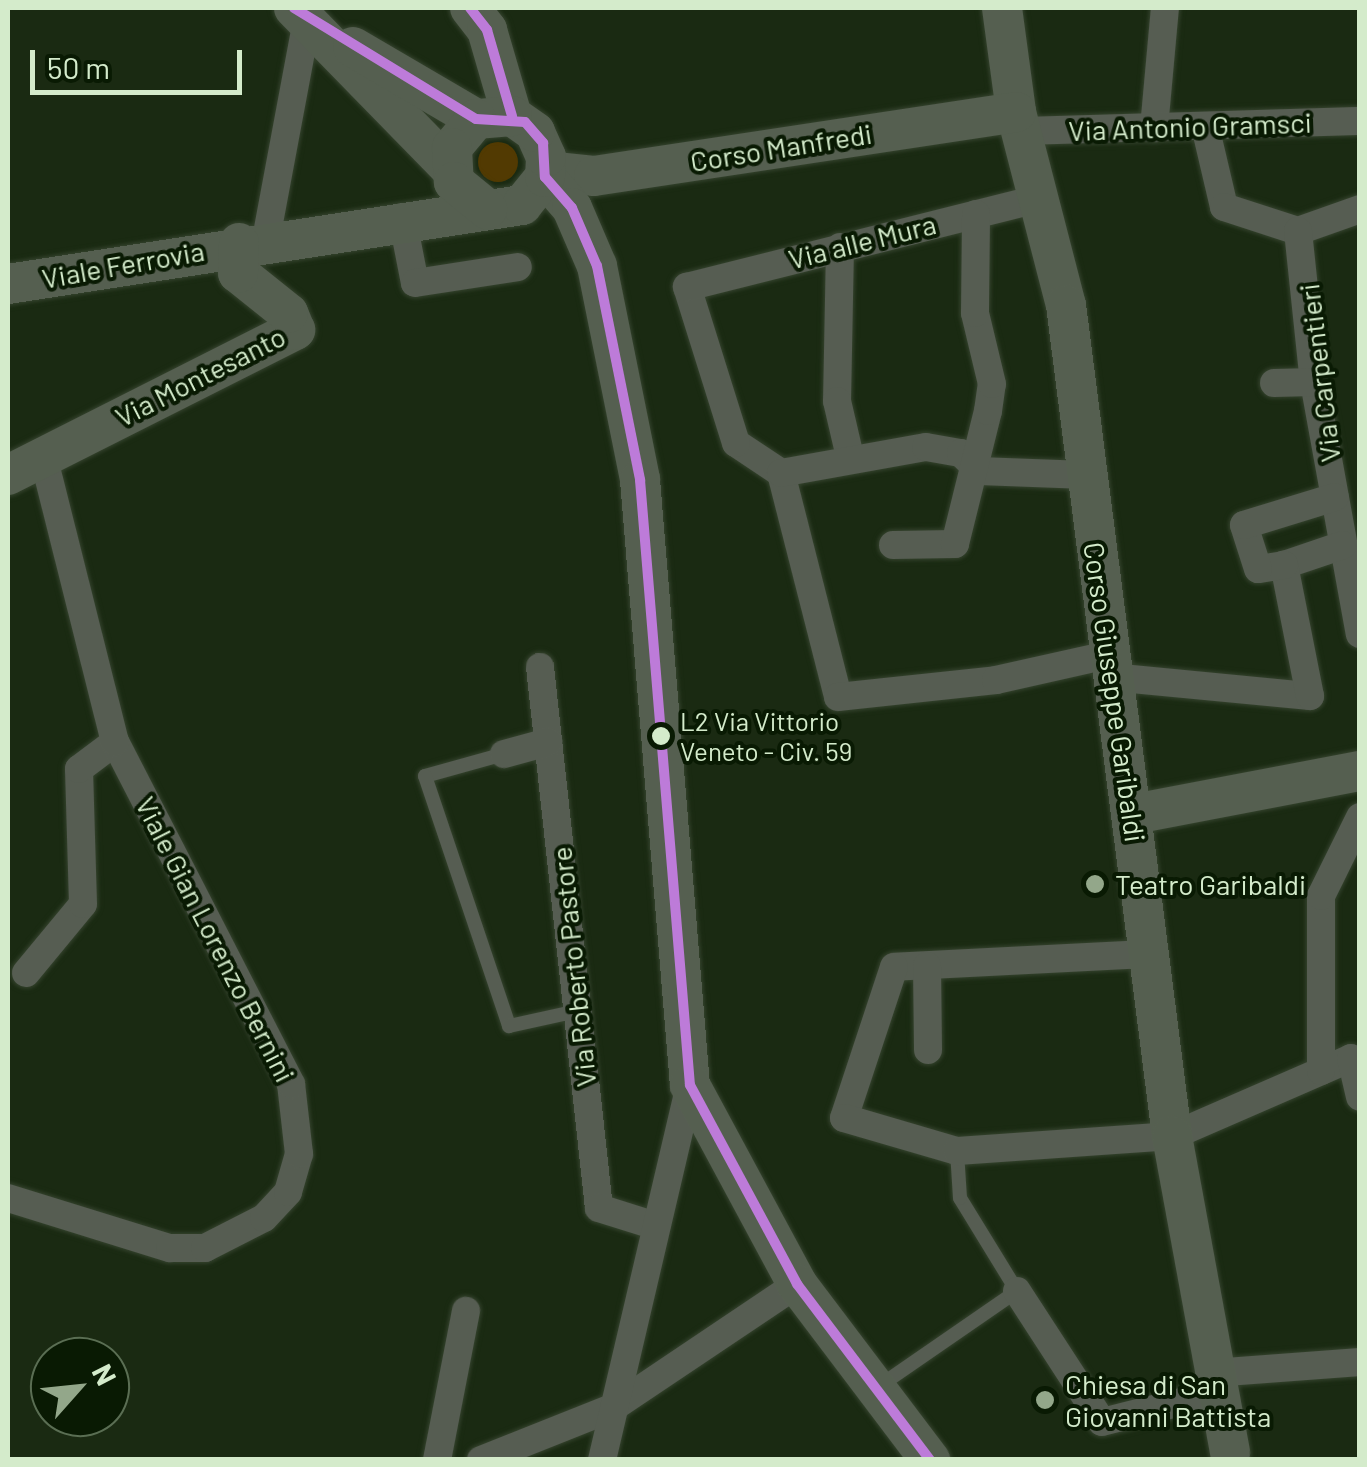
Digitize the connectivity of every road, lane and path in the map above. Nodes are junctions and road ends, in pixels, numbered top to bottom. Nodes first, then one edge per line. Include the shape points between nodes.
1 (470, 8) edge
2 (1002, 8) edge
3 (1165, 11) edge
4 (300, 13) edge
5 (494, 118) junction
6 (1019, 122) junction
7 (1360, 122) edge
8 (1205, 126) junction
9 (1154, 128) junction
10 (450, 168) junction
11 (545, 174) junction
12 (1038, 199) junction
13 (1360, 209) edge
14 (486, 210) junction
15 (976, 214) junction
16 (402, 217) junction
17 (1298, 230) junction
18 (252, 241) junction
19 (840, 246) junction
20 (518, 267) dead end
21 (8, 284) edge
22 (1314, 382) junction
23 (1274, 383) dead end
24 (44, 456) junction
25 (850, 457) junction
26 (972, 463) junction
27 (781, 472) junction
28 (8, 475) edge
29 (1086, 475) junction
30 (1334, 497) junction
31 (893, 544) dead end
32 (1343, 545) junction
33 (1284, 565) junction
34 (1360, 634) edge
35 (1110, 666) junction
36 (540, 667) dead end
37 (115, 742) junction
38 (548, 742) junction
39 (504, 754) joint
40 (1360, 771) edge
41 (1134, 814) junction
42 (1360, 817) edge
43 (1147, 954) junction
44 (928, 966) junction
45 (26, 973) dead end
46 (577, 1011) junction
47 (928, 1050) dead end
48 (1321, 1071) junction
49 (690, 1085) junction
50 (1360, 1097) edge
51 (1172, 1136) junction
52 (957, 1152) junction
53 (8, 1198) edge
54 (656, 1226) junction
55 (798, 1284) junction
56 (1016, 1291) junction
57 (466, 1311) dead end
58 (1360, 1362) edge
59 (1215, 1383) junction
60 (874, 1389) junction
61 (614, 1407) junction
62 (1230, 1453) dead end
63 (438, 1460) edge
64 (481, 1460) edge
65 (602, 1460) edge
66 (930, 1460) edge

1 - 5 main road via 487,30
2 - 6 main road, Corso Giuseppe Garibaldi
3 - 9 street
4 - 5 main road
4 - 10 main road
4 - 18 street
5 - 10 main road via 460,132
5 - 11 main road via 536,132
6 - 9 street, Via Antonio Gramsci
6 - 11 main road, Corso Manfredi via 594,176
6 - 12 main road, Corso Giuseppe Garibaldi
7 - 8 street, Via Antonio Gramsci
8 - 9 street, Via Antonio Gramsci
8 - 17 street via 1224,207
10 - 14 main road via 462,194
10 - 16 main road
11 - 14 main road via 522,205
11 - 49 main road via 572,208 596,266 640,480
12 - 15 street, Via alle Mura
12 - 29 main road, Corso Giuseppe Garibaldi via 1066,305
13 - 17 street
14 - 16 main road, Viale Ferrovia
15 - 19 street, Via alle Mura
15 - 26 street via 975,313 992,384
16 - 18 main road, Viale Ferrovia
16 - 20 street via 415,283
17 - 22 street, Via Carpentieri
18 - 21 main road, Viale Ferrovia
18 - 24 main road, Via Montesanto via 238,273 288,313 295,330
19 - 25 street via 838,401
19 - 27 street, Via alle Mura via 687,287 736,443
22 - 23 street
22 - 30 street, Via Carpentieri
24 - 28 main road, Via Montesanto
24 - 37 street, Viale Gian Lorenzo Bernini
25 - 26 street via 926,448
25 - 27 street
26 - 29 street via 1024,478
26 - 31 street via 955,544
27 - 35 street via 838,697
29 - 35 main road, Corso Giuseppe Garibaldi
30 - 32 street, Via Carpentieri
30 - 33 street via 1244,525 1258,569
32 - 33 street
32 - 34 street, Via Carpentieri
33 - 35 street via 1310,696
35 - 41 main road, Corso Giuseppe Garibaldi
36 - 38 street, Via Roberto Pastore
37 - 45 street via 79,769 83,904
37 - 53 street, Viale Gian Lorenzo Bernini via 291,1084 299,1154 288,1192 264,1218 205,1248 170,1248
38 - 39 street
38 - 46 street, Via Roberto Pastore
39 - 46 lane via 425,776 509,1026
40 - 41 main road
41 - 43 main road, Corso Giuseppe Garibaldi
42 - 48 street via 1321,896
43 - 44 street
43 - 51 main road, Corso Giuseppe Garibaldi
44 - 47 street
44 - 52 street via 894,967 844,1118
46 - 54 street, Via Roberto Pastore via 598,1208
48 - 50 street via 1351,1058
48 - 51 street
49 - 54 street
49 - 55 main road
51 - 52 street
51 - 59 main road, Corso Giuseppe Garibaldi
52 - 56 lane via 960,1198
54 - 61 street
55 - 60 main road
55 - 61 street
56 - 59 street via 1102,1422
56 - 60 lane
57 - 63 street
58 - 59 street
59 - 62 main road, Corso Giuseppe Garibaldi
60 - 66 main road
61 - 64 street
61 - 65 street

